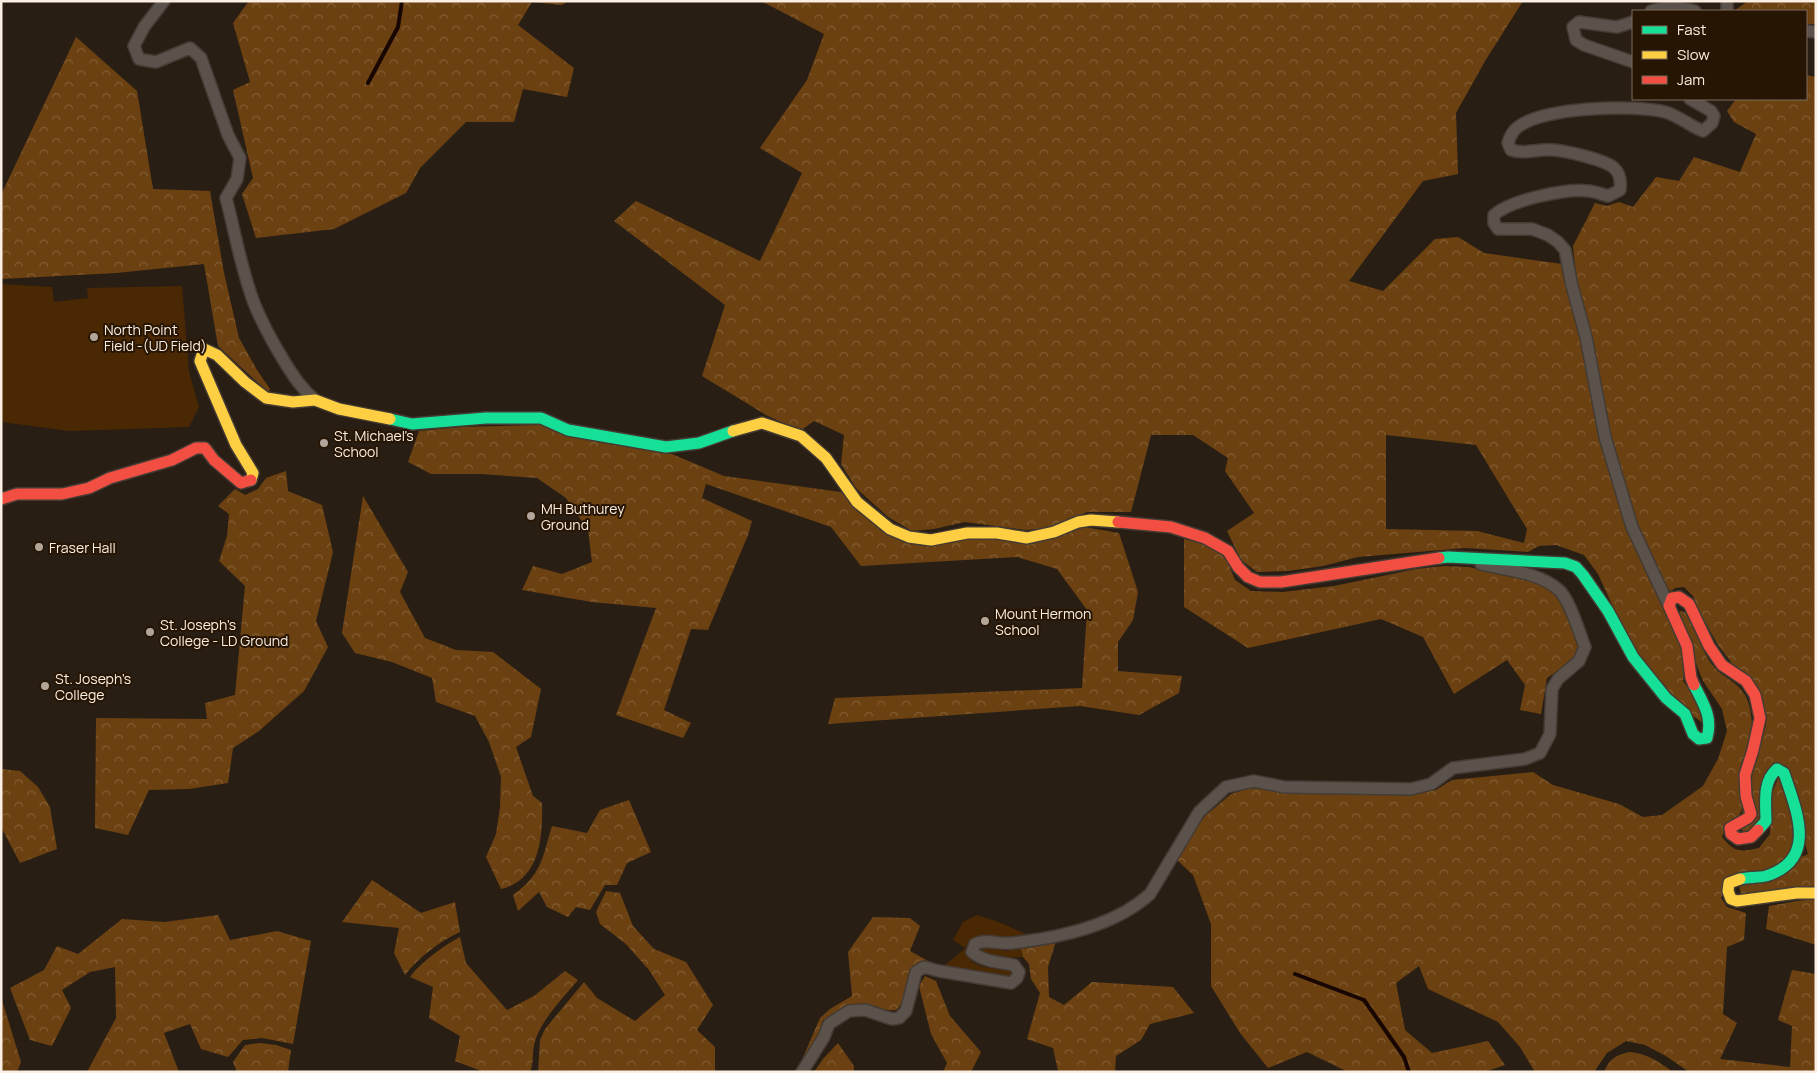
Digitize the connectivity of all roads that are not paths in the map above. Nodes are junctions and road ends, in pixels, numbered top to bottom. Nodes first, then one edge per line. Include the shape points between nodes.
1 (164, 1) edge
2 (1657, 10) edge
3 (1691, 10) edge
4 (1632, 22) edge
5 (1632, 62) edge
6 (1692, 100) edge
7 (315, 400) junction
8 (1, 498) edge
9 (1448, 557) junction
10 (1668, 606) junction
11 (1816, 893) edge
12 (802, 1072) edge

1 - 7 street via 134,46 138,59 156,62 190,48 201,58 240,158 237,179 226,198 254,303 293,376
2 - 3 street
4 - 5 street via 1617,27 1579,22 1573,27 1576,40 1584,45
6 - 10 street via 1711,110 1714,116 1712,123 1703,131 1667,113 1626,108 1577,110 1531,120 1518,127 1510,135 1508,143 1511,150 1520,153 1555,150 1605,163 1614,167 1619,175 1620,190 1608,196 1574,190 1542,196 1502,209 1494,215 1498,229 1532,229 1548,234 1565,250 1605,437 1632,527
7 - 8 main road via 293,402 266,398 217,355 204,349 200,361 236,445 253,473 251,481 241,483 205,448 196,448 172,460 110,478 89,488 62,494 17,494
7 - 9 main road via 339,409 412,424 486,418 541,418 568,430 666,447 699,443 762,422 800,436 809,443 826,458 857,502 890,529 908,537 931,540 967,533 997,533 1027,538 1091,520 1171,527 1205,538 1228,551 1248,577 1260,582 1281,582
9 - 10 main road via 1548,561 1576,567 1608,611 1633,657 1666,698 1686,714 1693,734 1700,739 1707,738 1709,712 1691,678 1682,630
9 - 12 street via 1543,579 1560,590 1572,610 1584,647 1579,661 1558,678 1552,689 1550,734 1540,753 1525,759 1453,768 1431,784 1412,789 1284,787 1254,781 1226,787 1199,812 1150,894 1140,903 1114,918 1080,930 1030,941 1006,944 983,940 975,944 972,952 978,957 1014,965 1019,972 1011,983 924,967 916,972 906,1011 899,1018 892,1019 865,1010 849,1011 829,1024
10 - 11 main road via 1672,598 1679,597 1688,604 1722,664 1746,681 1755,694 1760,718 1745,775 1751,814 1730,828 1731,834 1738,839 1751,837 1766,822 1766,791 1770,775 1777,769 1784,773 1804,830 1804,846 1793,865 1766,876 1729,883 1728,894 1737,901

